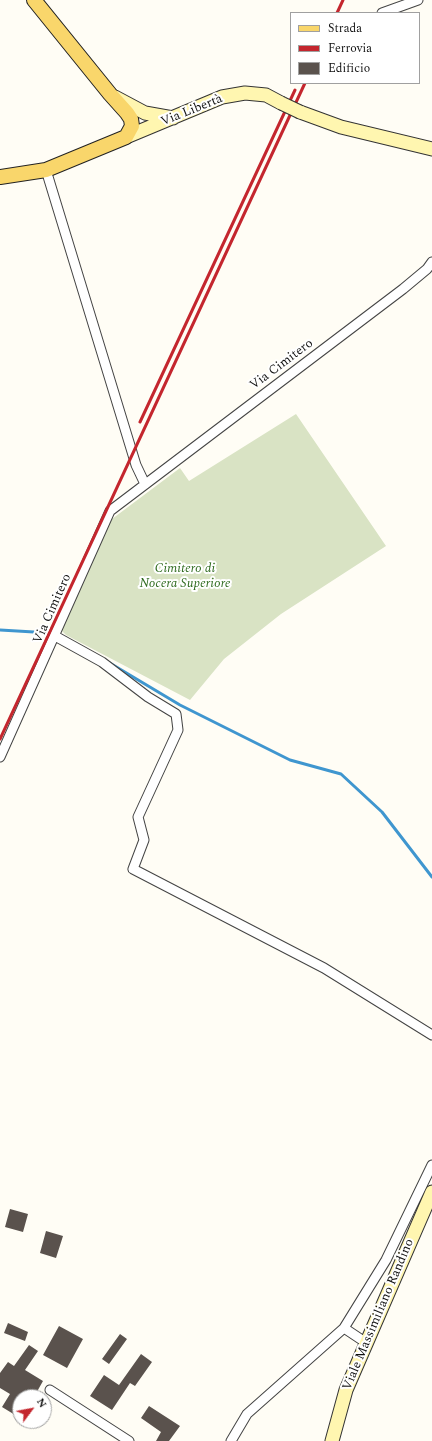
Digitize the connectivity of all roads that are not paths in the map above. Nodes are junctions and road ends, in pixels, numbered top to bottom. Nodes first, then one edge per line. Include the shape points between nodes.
1 (34, 0) edge
2 (418, 0) edge
3 (385, 12) edge
4 (110, 94) junction
5 (173, 118) junction
6 (126, 137) junction
7 (432, 149) edge
8 (46, 170) junction
9 (0, 177) edge
10 (432, 262) edge
11 (145, 484) junction
12 (55, 636) junction
13 (0, 756) edge
14 (432, 1036) edge
15 (432, 1165) edge
16 (432, 1192) edge
17 (344, 1328) junction
18 (365, 1342) junction
19 (52, 1391) edge
20 (130, 1441) edge
21 (231, 1441) edge
22 (332, 1441) edge

1 - 4 main road
2 - 3 street
4 - 5 main road via 145,113
4 - 6 main road via 131,119 132,126
5 - 6 main road, Via Libertà
5 - 7 main road, Via Libertà, bridge via 222,97 245,93 266,95 300,112 340,127
6 - 8 main road, Via Libertà
8 - 9 main road, Via Libertà
8 - 11 street via 136,465
10 - 11 street, Via Cimitero via 427,270 397,294
11 - 12 street, Via Cimitero via 110,511
12 - 13 street, Via Cimitero
12 - 14 street via 102,662 148,697 176,714 178,730 138,818 144,840 133,869 324,968
15 - 17 street via 386,1260
16 - 18 main road, Viale Massimiliano Randino
17 - 18 street
17 - 21 street via 247,1414
18 - 22 main road, Viale Massimiliano Randino via 346,1390
19 - 20 street

